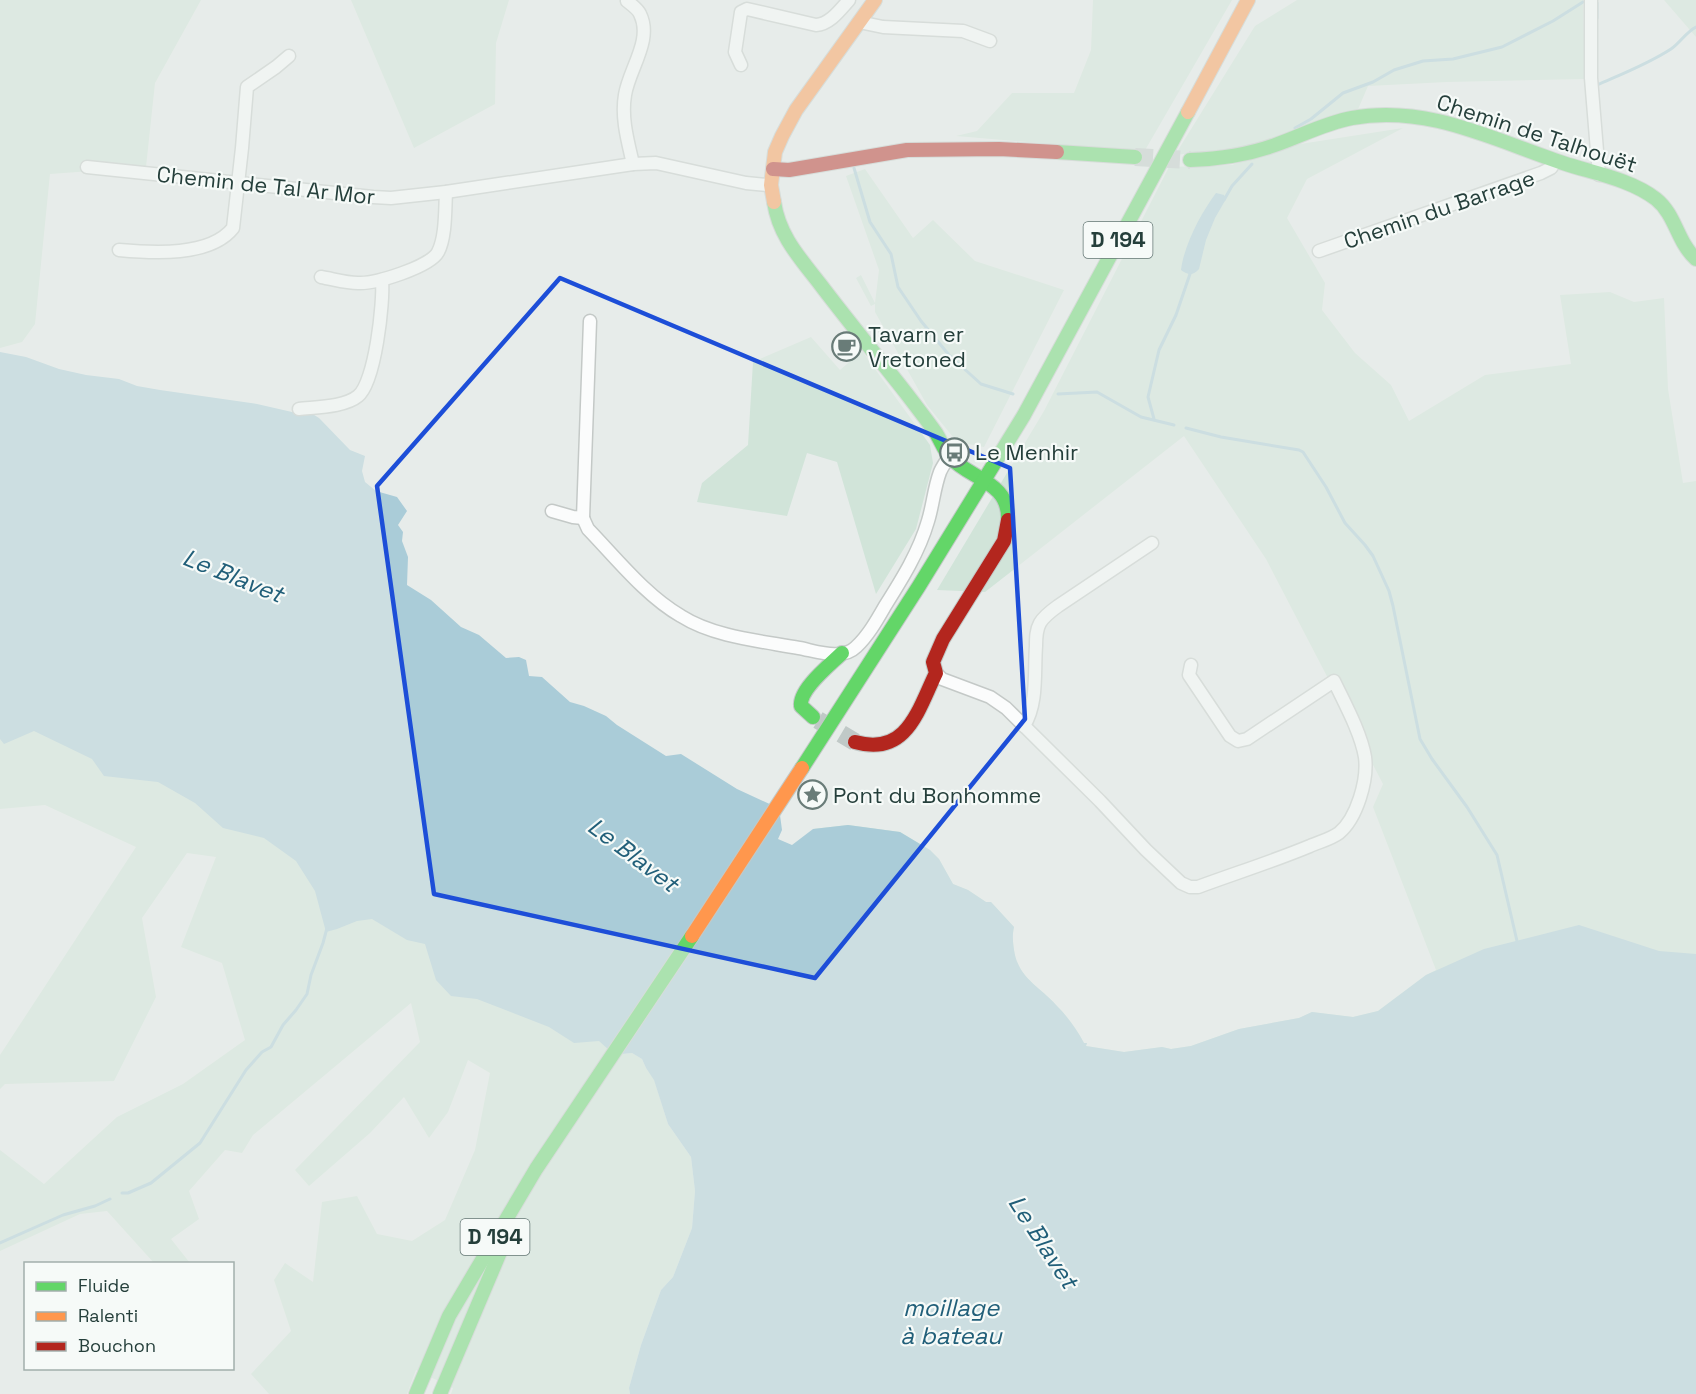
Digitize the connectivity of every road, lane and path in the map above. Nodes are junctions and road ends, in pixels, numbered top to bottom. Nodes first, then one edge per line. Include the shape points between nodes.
1 (849, 0) edge
2 (874, 0) edge
3 (1248, 0) edge
4 (1591, 0) edge
5 (627, 1) edge
6 (859, 22) junction
7 (990, 41) dead end
8 (289, 56) dead end
9 (741, 65) dead end
10 (1135, 157) tunnel mouth
11 (1191, 160) tunnel mouth
12 (1556, 161) junction
13 (633, 164) junction
14 (87, 167) dead end
15 (773, 169) junction
16 (1599, 175) junction
17 (239, 184) junction
18 (769, 185) junction
19 (446, 192) junction
20 (119, 250) dead end
21 (1319, 251) dead end
22 (1696, 259) edge
23 (321, 277) dead end
24 (382, 280) junction
25 (590, 321) dead end
26 (299, 409) dead end
27 (949, 456) junction
28 (986, 480) junction
29 (552, 511) dead end
30 (583, 518) junction
31 (1152, 543) dead end
32 (842, 653) junction
33 (1191, 665) dead end
34 (936, 673) junction
35 (813, 717) tunnel mouth
36 (1024, 726) junction
37 (855, 742) tunnel mouth
38 (591, 1089) junction
39 (416, 1394) edge
40 (440, 1394) edge

1 - 9 street via 824,25 747,9 741,12 735,52
2 - 6 main road
3 - 28 main road, D 194
4 - 16 street via 1591,78
5 - 13 street via 640,12 644,26 625,94 624,116
6 - 7 street via 963,31
6 - 15 main road via 796,110 775,153
8 - 17 street via 247,87
10 - 15 main road via 937,149
11 - 12 main road, Chemin de Talhouët via 1250,153 1340,122 1390,115 1449,122
12 - 16 main road, Chemin de Talhouët
12 - 21 street, Chemin du Barrage via 1551,168 1531,177
13 - 18 street, Chemin de Tal Ar Mor via 656,163
13 - 19 street, Chemin de Tal Ar Mor
14 - 17 street, Chemin de Tal Ar Mor
15 - 18 main road
16 - 22 main road, Chemin de Talhouët via 1635,186 1656,199 1671,215 1680,238
17 - 19 street, Chemin de Tal Ar Mor via 391,198
17 - 20 street via 233,228 223,238 184,251
18 - 27 main road via 776,218 787,240 930,425
19 - 24 street via 441,244 436,255
23 - 24 street via 358,283
24 - 26 street via 377,343 363,392 343,402
25 - 30 street
27 - 28 main road
27 - 32 street via 921,540 903,578 856,647
28 - 34 main road via 1009,508 1008,526 1004,541 943,639 933,662
28 - 38 main road, D 194
29 - 30 street
30 - 32 street via 588,529 643,586 680,616 712,630 823,653
31 - 36 street via 1045,616 1036,635 1034,694
32 - 35 main road via 801,696 803,709
33 - 36 street via 1190,675 1230,736 1238,741 1247,739 1334,681 1365,758 1356,812 1337,834 1190,888 1146,850
34 - 36 street via 942,679 990,697
34 - 37 main road via 915,717 900,737 882,745
38 - 39 main road, D 194 via 536,1169 449,1316
38 - 40 main road, D 194 via 517,1214

